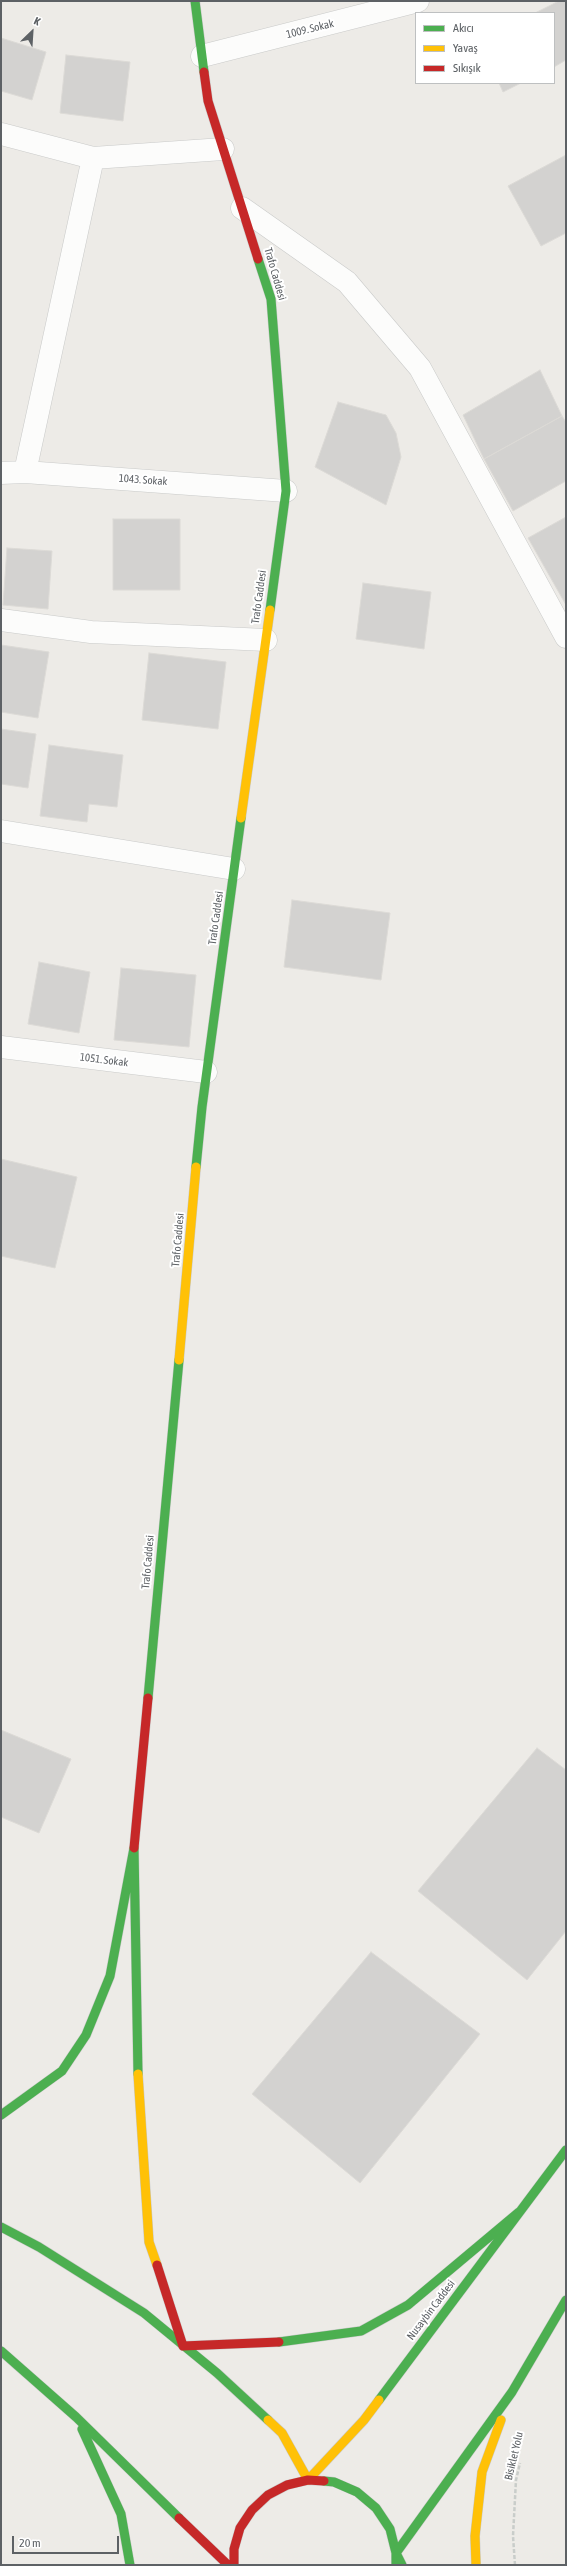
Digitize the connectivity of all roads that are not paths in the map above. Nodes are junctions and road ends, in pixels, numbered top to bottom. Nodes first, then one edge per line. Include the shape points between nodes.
1 (195, 1) edge
2 (418, 1) edge
3 (202, 56) junction
4 (1, 134) edge
5 (223, 149) junction
6 (93, 158) junction
7 (242, 208) junction
8 (25, 472) junction
9 (1, 473) edge
10 (286, 491) junction
11 (1, 620) edge
12 (566, 637) edge
13 (266, 640) junction
14 (1, 831) edge
15 (234, 869) junction
16 (1, 1047) edge
17 (206, 1072) junction
18 (134, 1848) junction
19 (1, 2115) edge
20 (566, 2150) edge
21 (519, 2212) junction
22 (1, 2227) edge
23 (566, 2300) edge
24 (183, 2346) junction
25 (1, 2351) edge
26 (512, 2392) junction
27 (76, 2417) junction
28 (308, 2480) junction
29 (396, 2553) junction
30 (130, 2565) edge
31 (228, 2565) edge
32 (234, 2565) edge
33 (396, 2565) edge
34 (402, 2565) edge
35 (476, 2565) edge

1 - 3 street, Trafo Caddesi
2 - 3 street, 1009. Sokak
3 - 5 street, Trafo Caddesi via 208,101
4 - 6 street
5 - 6 street
5 - 7 street, Trafo Caddesi
6 - 8 street
7 - 10 street, Trafo Caddesi via 271,299
7 - 12 street via 347,282 420,368
8 - 9 street, 1043. Sokak
8 - 10 street, 1043. Sokak
10 - 13 street, Trafo Caddesi
11 - 13 street via 91,632
13 - 15 street, Trafo Caddesi
14 - 15 street
15 - 17 street, Trafo Caddesi
16 - 17 street, 1051. Sokak
17 - 18 street, Trafo Caddesi
18 - 19 street via 110,1976 86,2035 62,2071
18 - 24 street via 138,2089 149,2242
20 - 21 street, Nusaybin Caddesi
21 - 24 street via 408,2305 361,2331 302,2340
21 - 28 street, Nusaybin Caddesi via 364,2420
22 - 24 street via 40,2247 144,2313
23 - 26 street
24 - 28 street via 282,2433
25 - 27 street
26 - 29 street
26 - 35 street via 482,2472 475,2536
27 - 30 street via 122,2514
27 - 31 street
28 - 29 street via 334,2482 357,2492 376,2508 390,2529
28 - 32 street via 287,2485 268,2495 252,2510 240,2528 234,2549
29 - 33 street
29 - 34 street

